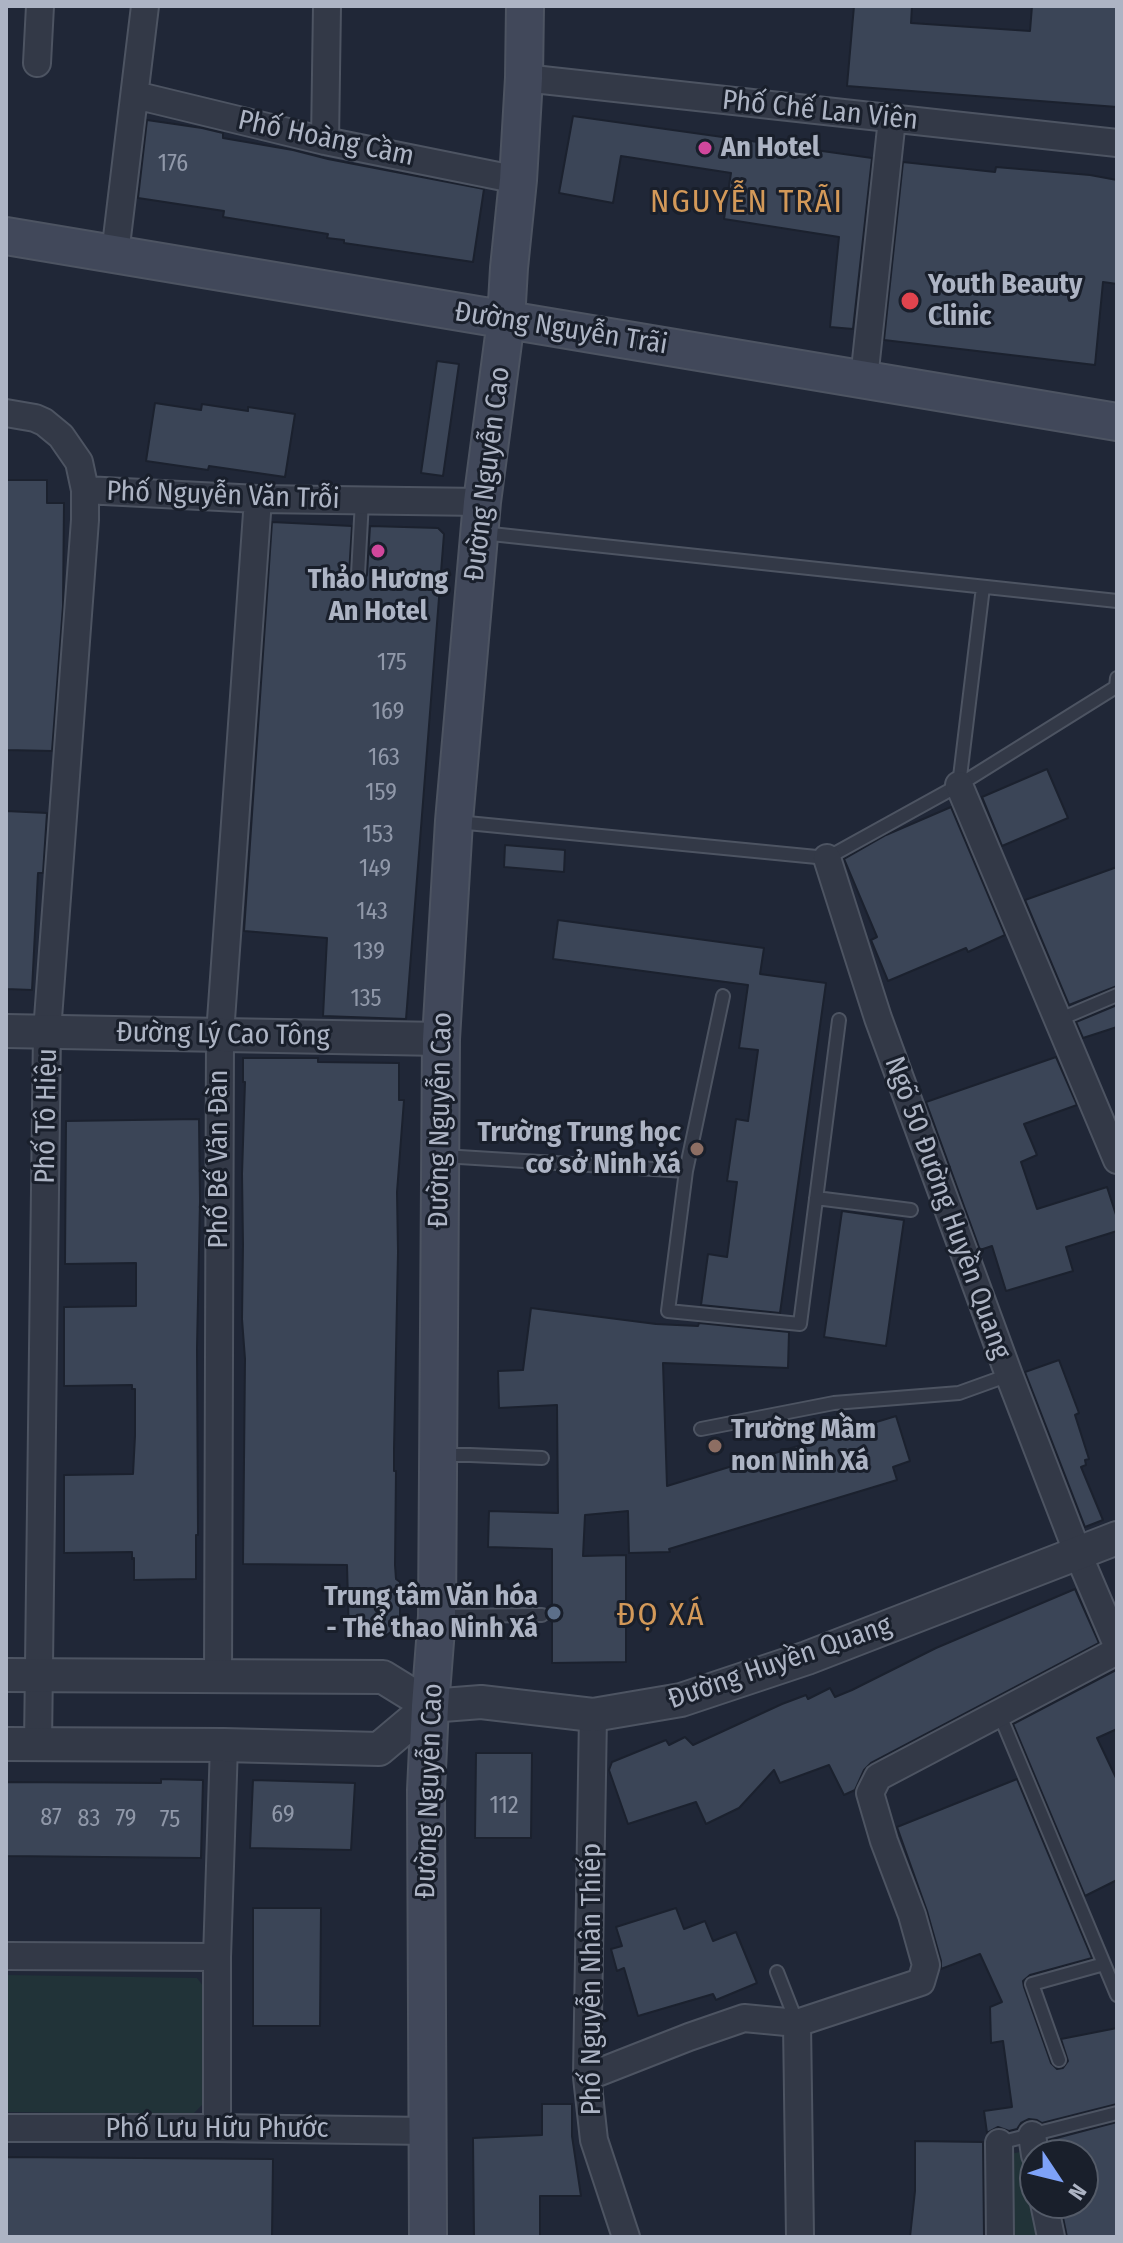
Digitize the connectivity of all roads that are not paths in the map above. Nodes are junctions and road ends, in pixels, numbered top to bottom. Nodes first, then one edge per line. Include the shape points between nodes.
1 (40, 6) edge
2 (145, 6) edge
3 (327, 6) edge
4 (525, 6) edge
5 (37, 63) dead end
6 (524, 78) junction
7 (135, 95) junction
8 (892, 119) junction
9 (325, 141) junction
10 (1117, 143) edge
11 (518, 180) junction
12 (6, 236) edge
13 (115, 254) junction
14 (506, 320) junction
15 (864, 379) junction
16 (6, 413) edge
17 (1117, 422) edge
18 (85, 490) junction
19 (258, 499) junction
20 (362, 501) junction
21 (480, 517) junction
22 (358, 574) dead end
23 (983, 587) junction
24 (1117, 601) edge
25 (1117, 678) edge
26 (959, 785) junction
27 (454, 821) junction
28 (827, 858) junction
29 (1117, 995) edge
30 (723, 996) dead end
31 (839, 1020) dead end
32 (1058, 1020) junction
33 (6, 1031) edge
34 (47, 1032) junction
35 (220, 1034) junction
36 (441, 1039) junction
37 (1111, 1129) edge
38 (440, 1156) junction
39 (1117, 1160) edge
40 (686, 1171) junction
41 (816, 1198) junction
42 (911, 1210) dead end
43 (1009, 1375) junction
44 (701, 1429) dead end
45 (437, 1456) junction
46 (542, 1458) dead end
47 (1117, 1538) edge
48 (1078, 1554) junction
49 (542, 1615) dead end
50 (437, 1616) junction
51 (1117, 1648) edge
52 (6, 1675) edge
53 (41, 1676) junction
54 (218, 1677) junction
55 (430, 1706) junction
56 (999, 1713) junction
57 (593, 1715) junction
58 (6, 1744) edge
59 (38, 1744) junction
60 (224, 1745) junction
61 (6, 1956) edge
62 (217, 1957) junction
63 (1104, 1964) junction
64 (777, 1972) dead end
65 (1117, 1995) edge
66 (797, 2023) junction
67 (1059, 2060) dead end
68 (587, 2077) junction
69 (1117, 2113) edge
70 (6, 2128) edge
71 (217, 2128) junction
72 (428, 2131) junction
73 (1050, 2139) edge
74 (999, 2143) joint
75 (1019, 2144) edge
76 (428, 2237) edge
77 (626, 2237) edge
78 (800, 2237) edge
79 (1000, 2237) edge

1 - 5 street
2 - 7 street
3 - 9 street
4 - 6 main road, Đường Nguyễn Cao
6 - 8 street, Phố Chế Lan Viên
6 - 11 main road, Đường Nguyễn Cao
7 - 9 street, Phố Hoàng Cầm
7 - 13 street
8 - 10 street, Phố Chế Lan Viên
8 - 15 street
9 - 11 street, Phố Hoàng Cầm
11 - 14 main road, Đường Nguyễn Cao
12 - 13 main road, Đường Nguyễn Trãi
13 - 14 main road, Đường Nguyễn Trãi
14 - 15 main road, Đường Nguyễn Trãi
14 - 21 main road, Đường Nguyễn Cao
15 - 17 main road, Đường Nguyễn Trãi
16 - 18 street, Phố Nguyễn Văn Trỗi via 35,418 61,436 79,462
18 - 19 street, Phố Nguyễn Văn Trỗi
18 - 34 street, Phố Tô Hiệu
19 - 20 street, Phố Nguyễn Văn Trỗi
19 - 35 street, Phố Bế Văn Đàn
20 - 21 street, Phố Nguyễn Văn Trỗi
20 - 22 lane
21 - 23 lane
21 - 27 main road, Đường Nguyễn Cao
23 - 24 lane
23 - 26 lane
25 - 26 lane via 1116,687
26 - 28 lane
26 - 32 street
27 - 28 lane
27 - 36 main road, Đường Nguyễn Cao
28 - 43 street, Ngõ 50 Đường Huyền Quang via 878,1018
29 - 32 lane
30 - 40 lane
31 - 41 lane
32 - 37 street
33 - 34 street, Đường Lý Cao Tông
34 - 35 street, Đường Lý Cao Tông
34 - 53 street, Phố Tô Hiệu
35 - 36 street, Đường Lý Cao Tông
35 - 54 street, Phố Bế Văn Đàn
36 - 38 main road, Đường Nguyễn Cao
37 - 39 street
38 - 40 lane
38 - 45 main road, Đường Nguyễn Cao
40 - 41 lane via 668,1311 800,1324
41 - 42 lane
43 - 44 lane via 959,1393 834,1403
43 - 48 street, Ngõ 50 Đường Huyền Quang
45 - 46 lane
45 - 50 main road, Đường Nguyễn Cao
47 - 48 street, Đường Huyền Quang
48 - 51 street, Ngõ 50 Đường Huyền Quang
48 - 57 street, Đường Huyền Quang via 807,1658 681,1700
49 - 50 lane
50 - 55 main road, Đường Nguyễn Cao
51 - 56 street
52 - 53 street
53 - 54 street
53 - 59 street, Phố Tô Hiệu
54 - 55 street via 383,1677
55 - 57 street, Đường Huyền Quang via 481,1702
55 - 60 street via 379,1749
55 - 72 main road, Đường Nguyễn Cao
56 - 63 lane
56 - 66 street via 878,1777 870,1793 926,1965 921,1982
57 - 68 street, Phố Nguyễn Nhân Thiếp
58 - 59 street
59 - 60 street
60 - 62 street
61 - 62 street
62 - 71 street
63 - 65 lane
63 - 67 lane via 1032,1984
64 - 66 lane
66 - 68 street via 744,2018
66 - 78 street
68 - 77 street, Phố Nguyễn Nhân Thiếp via 594,2140
69 - 73 lane
70 - 71 street, Phố Lưu Hữu Phước
71 - 72 street, Phố Lưu Hữu Phước
72 - 76 main road, Đường Nguyễn Cao
74 - 75 lane
74 - 79 street

